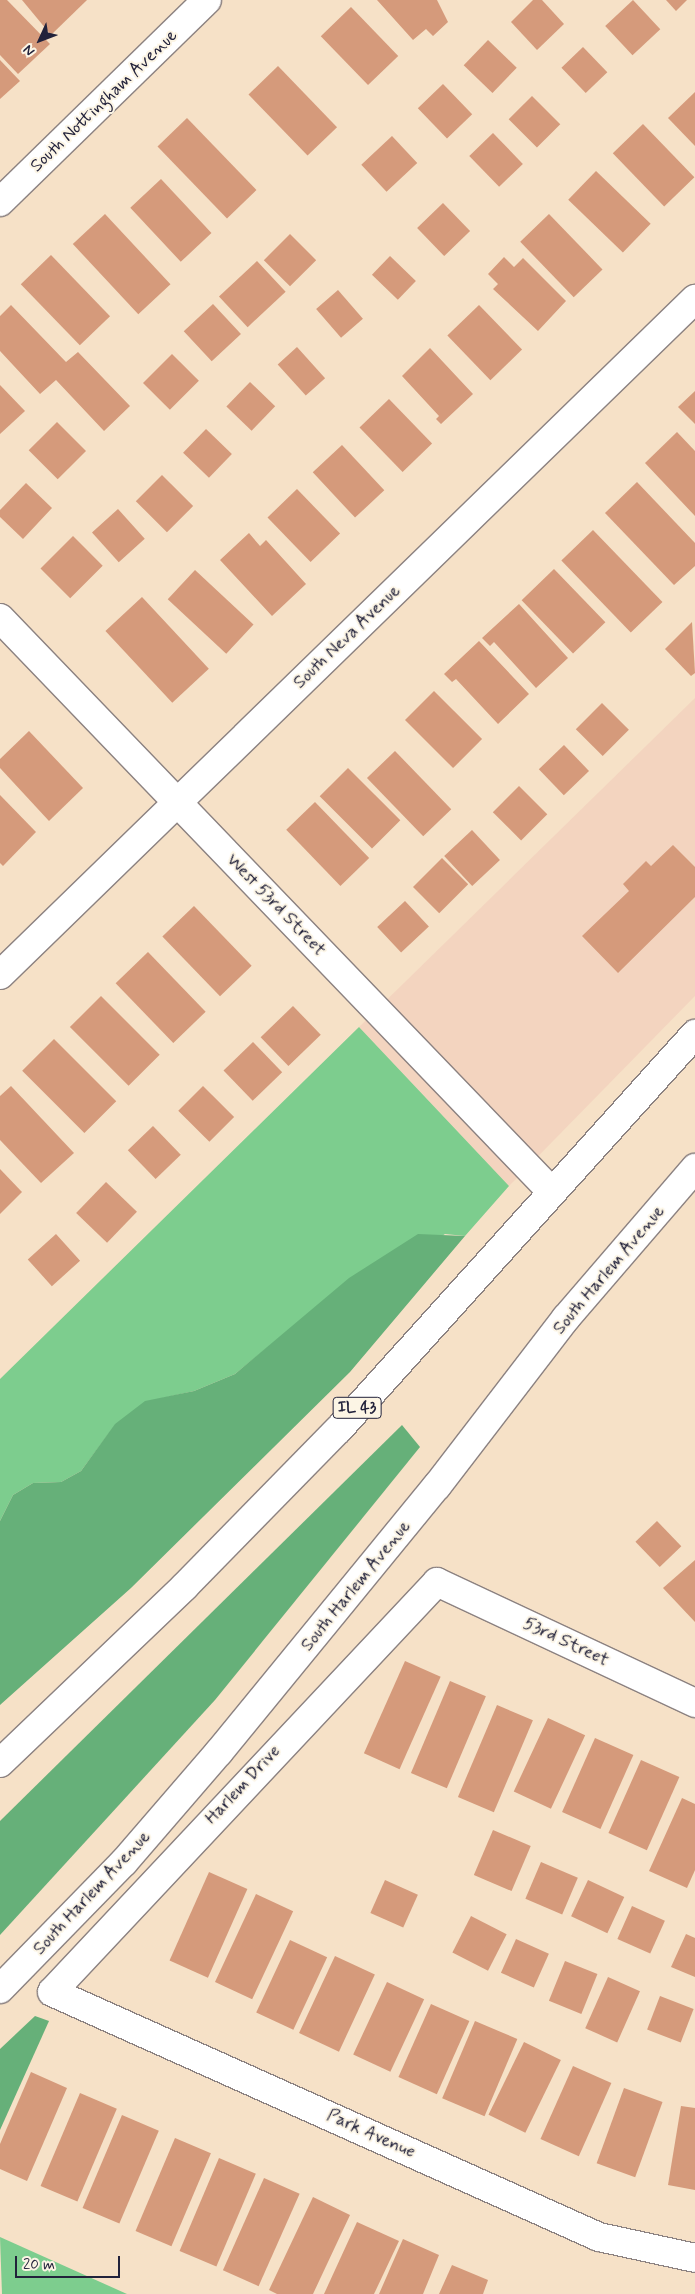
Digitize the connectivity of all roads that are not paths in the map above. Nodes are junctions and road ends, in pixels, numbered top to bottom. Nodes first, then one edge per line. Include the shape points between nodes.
1 (207, 0) edge
2 (0, 202) edge
3 (695, 299) edge
4 (0, 618) edge
5 (178, 802) junction
6 (0, 975) edge
7 (695, 1034) edge
8 (695, 1168) edge
9 (552, 1192) junction
10 (437, 1582) joint
11 (695, 1703) edge
12 (0, 1763) edge
13 (0, 1989) edge
14 (52, 1992) joint
15 (695, 2258) edge

1 - 2 street, South Nottingham Avenue
3 - 5 street, South Neva Avenue
4 - 5 street, West 53rd Street
5 - 6 street, South Neva Avenue
5 - 9 street, West 53rd Street
7 - 9 street, IL 43
8 - 13 street, South Harlem Avenue via 566,1318 437,1486 149,1833
9 - 12 street, IL 43 via 338,1429 185,1586
10 - 11 street, 53rd Street
10 - 14 street, Harlem Drive
14 - 15 street, Park Avenue via 599,2237

